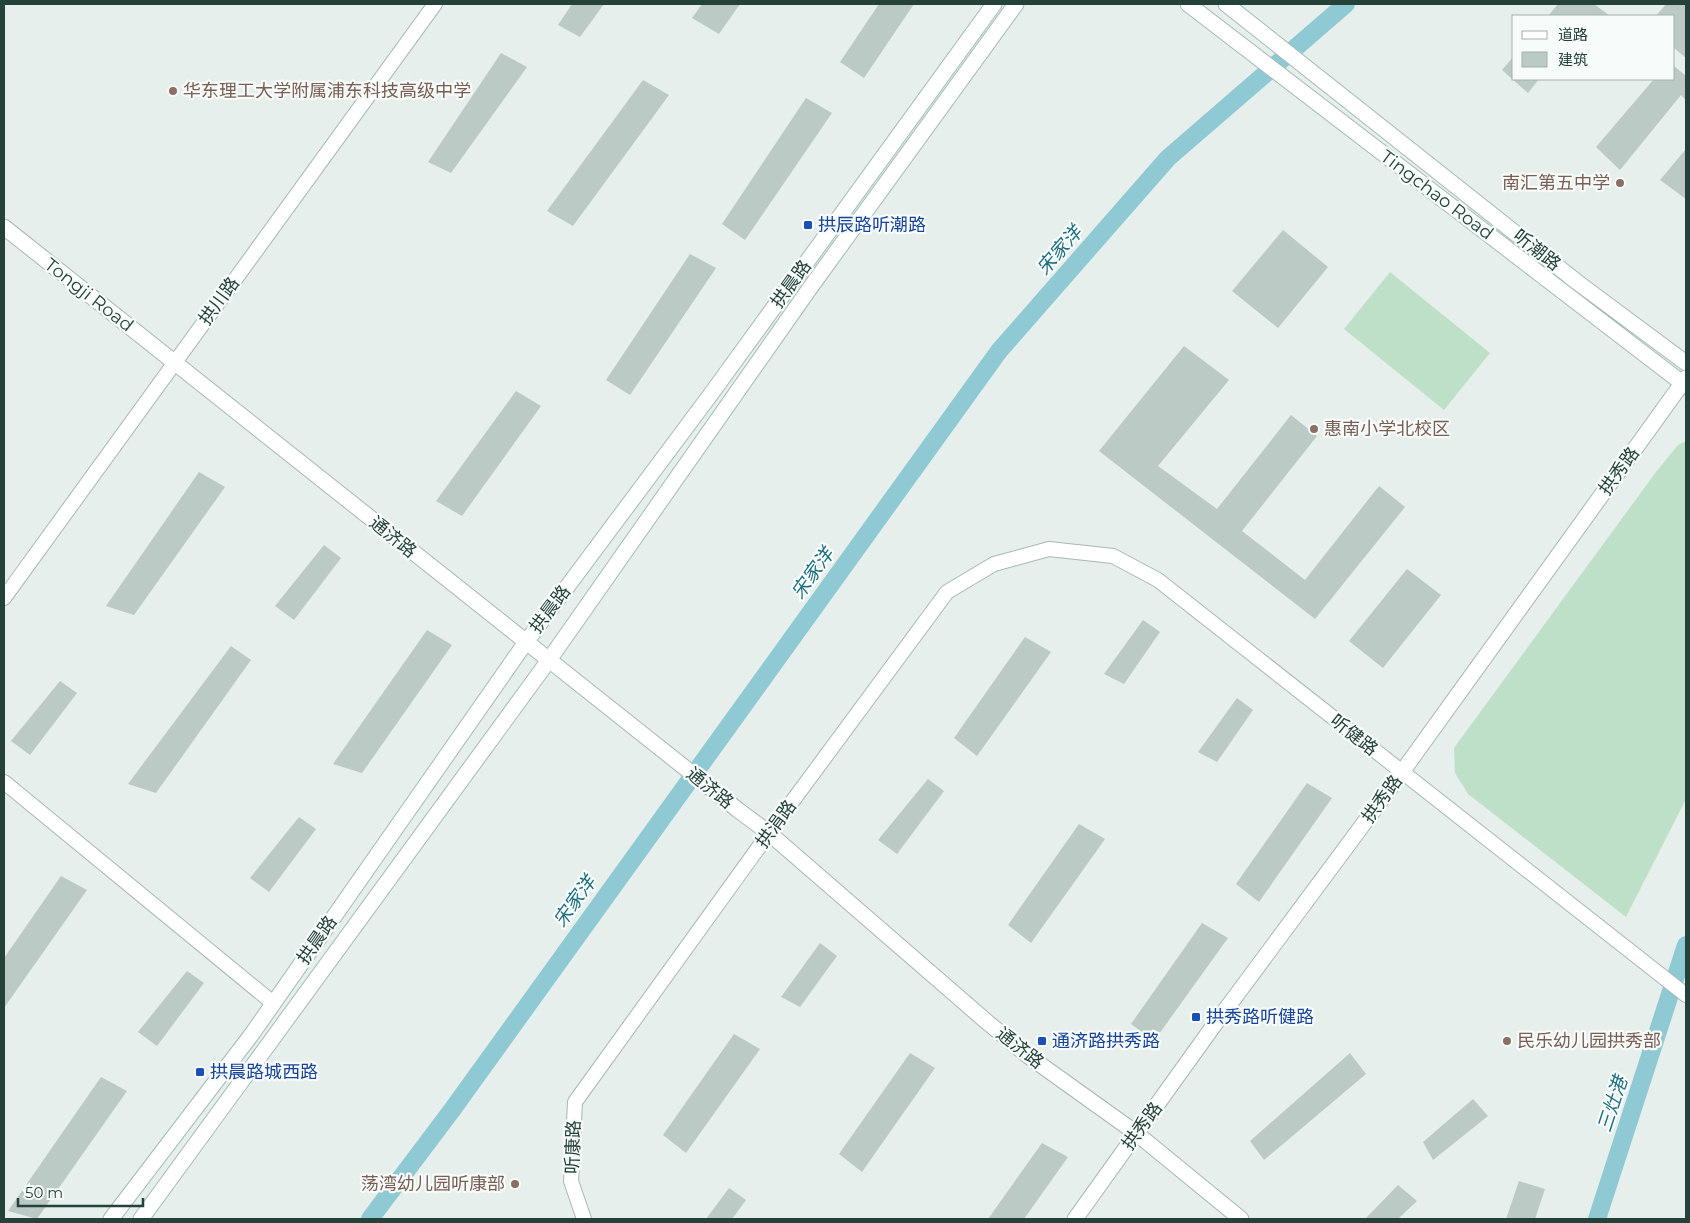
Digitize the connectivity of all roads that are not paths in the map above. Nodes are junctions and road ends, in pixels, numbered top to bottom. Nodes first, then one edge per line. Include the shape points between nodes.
1 (435, 4) edge
2 (994, 4) edge
3 (1016, 4) edge
4 (1188, 4) edge
5 (1226, 4) edge
6 (4, 227) edge
7 (174, 362) junction
8 (1686, 363) edge
9 (1685, 382) edge
10 (994, 564) joint
11 (4, 598) edge
12 (526, 642) junction
13 (549, 660) junction
14 (1402, 772) junction
15 (4, 782) edge
16 (769, 833) junction
17 (1686, 995) edge
18 (273, 1003) junction
19 (575, 1102) joint
20 (1136, 1133) junction
21 (111, 1219) edge
22 (141, 1219) edge
23 (584, 1219) edge
24 (1075, 1219) edge
25 (1242, 1219) edge

1 - 7 street, 拱川路
2 - 12 main road, 拱晨路
3 - 13 main road, 拱晨路 via 810,288
4 - 9 main road, Tingchao Road
5 - 8 main road, 听潮路 via 1577,282
6 - 7 main road, Tongji Road
7 - 11 street, 拱川路
7 - 12 main road, 通济路
9 - 14 main road, 拱秀路
10 - 14 street, 听健路 via 1049,549 1113,556 1158,580
10 - 16 street, 拱涓路 via 947,592
12 - 13 main road, 通济路
12 - 18 main road, 拱晨路
13 - 16 main road, 通济路
13 - 22 main road, 拱晨路
14 - 17 street, 听健路
14 - 20 main road, 拱秀路
15 - 18 street
16 - 19 street, 拱涓路
16 - 20 main road, 通济路 via 1027,1055
18 - 21 main road, 拱晨路
19 - 23 street, 听康路 via 571,1181
20 - 24 main road, 拱秀路
20 - 25 main road, 通济路

